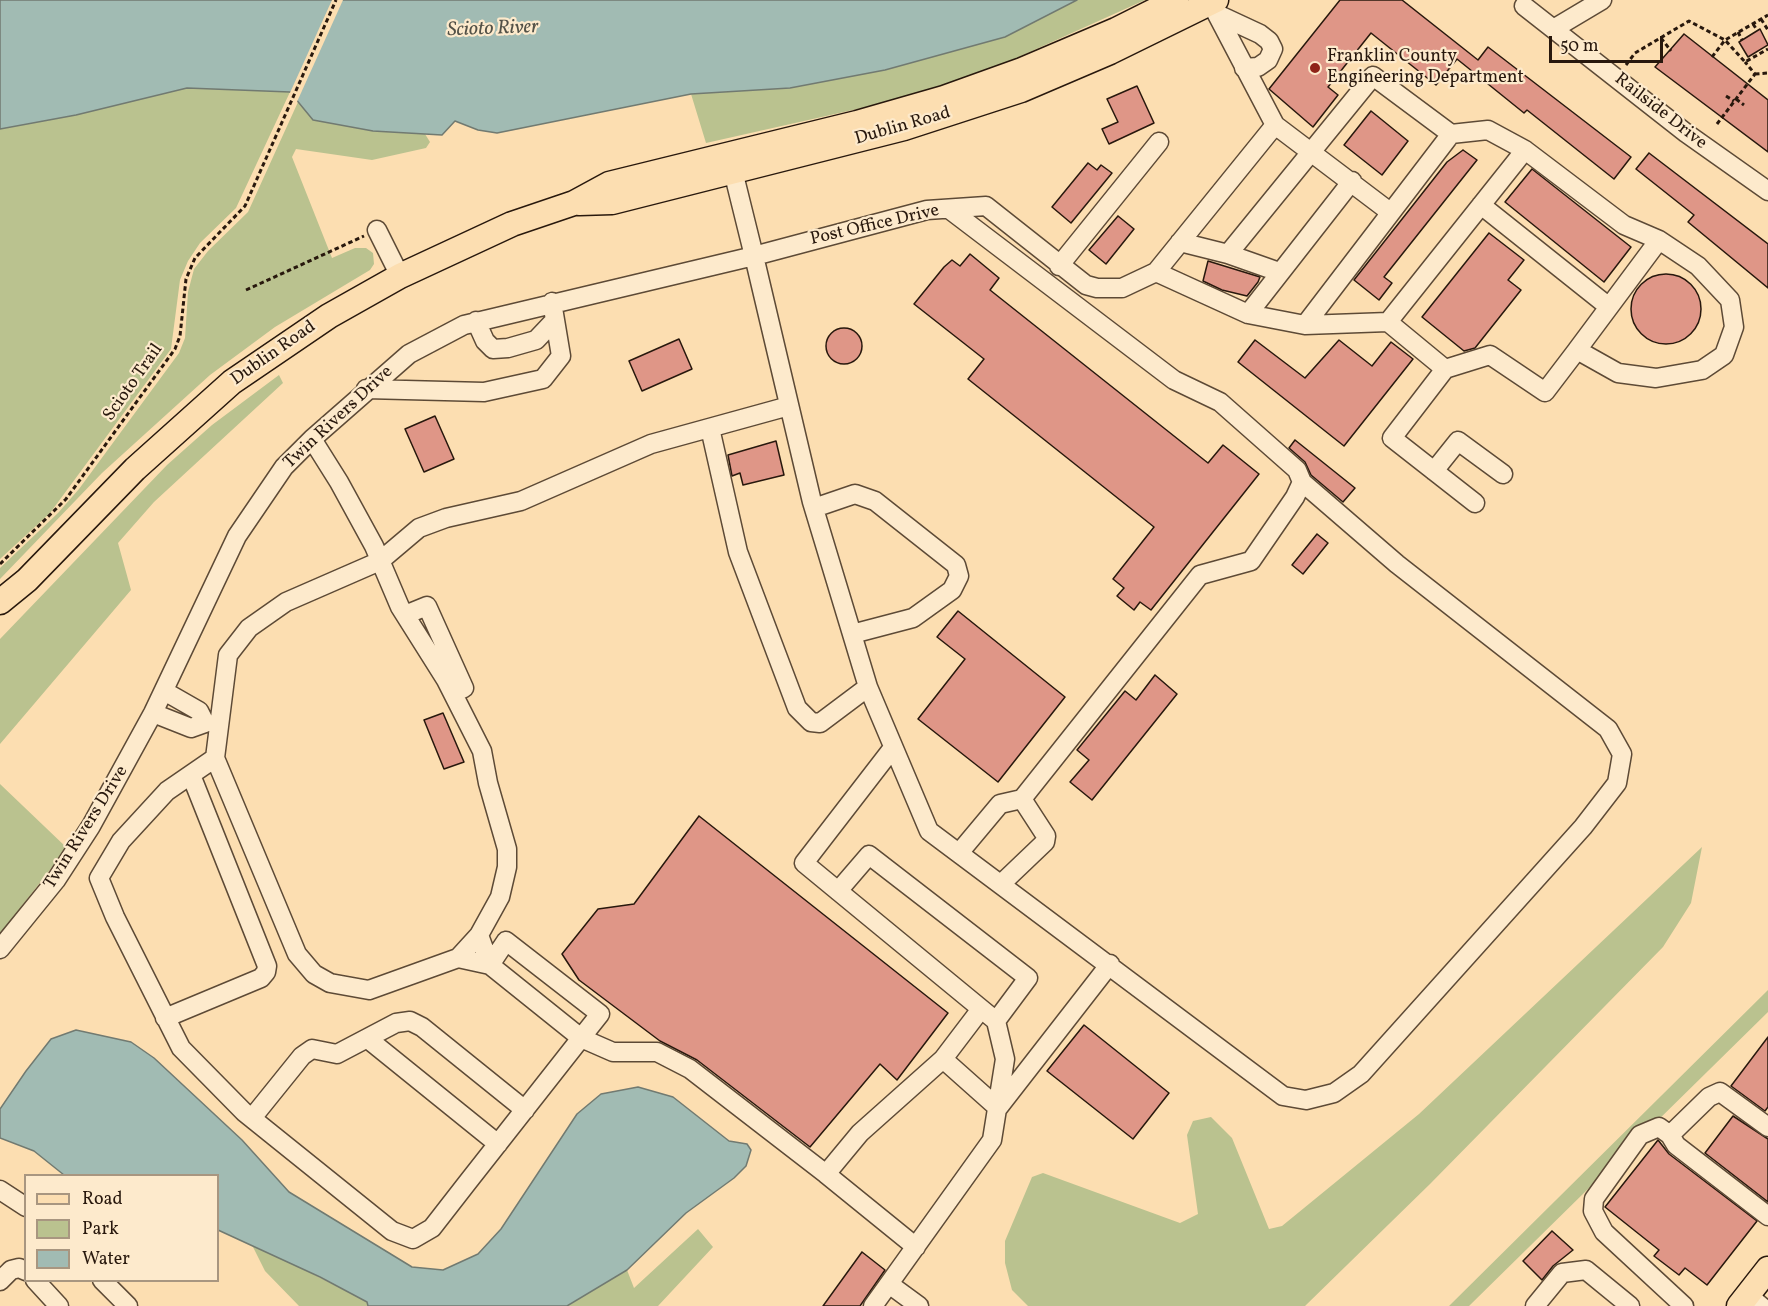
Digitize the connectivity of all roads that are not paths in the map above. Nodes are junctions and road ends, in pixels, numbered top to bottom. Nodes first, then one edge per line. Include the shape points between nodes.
1 (1176, 0) edge
2 (1602, 0) edge
3 (1215, 6) edge
4 (1524, 6) dead end
5 (1555, 28) junction
6 (1244, 68) junction
7 (1275, 125) junction
8 (1451, 134) junction
9 (1159, 142) dead end
10 (1525, 150) junction
11 (1311, 152) junction
12 (733, 171) junction
13 (1352, 181) junction
14 (1768, 191) edge
15 (574, 203) junction
16 (1481, 205) junction
17 (949, 208) junction
18 (1390, 212) junction
19 (377, 230) road end
20 (1659, 240) junction
21 (1180, 242) junction
22 (1228, 254) junction
23 (754, 256) junction
24 (1059, 266) junction
25 (1156, 272) junction
26 (1279, 272) junction
27 (400, 276) junction
28 (552, 302) junction
29 (1609, 307) junction
30 (1248, 314) junction
31 (555, 320) junction
32 (476, 321) junction
33 (1388, 322) junction
34 (1305, 325) junction
35 (1577, 350) junction
36 (1445, 369) junction
37 (366, 389) junction
38 (789, 406) junction
39 (710, 428) junction
40 (312, 439) junction
41 (1434, 471) junction
42 (1503, 474) dead end
43 (1302, 482) junction
44 (1475, 503) dead end
45 (814, 508) junction
46 (380, 561) junction
47 (27, 580) junction
48 (0, 602) edge
49 (0, 617) edge
50 (852, 634) junction
51 (868, 687) junction
52 (164, 691) junction
53 (153, 713) junction
54 (212, 724) junction
55 (892, 749) junction
56 (215, 758) junction
57 (191, 774) junction
58 (1022, 799) junction
59 (959, 853) junction
60 (1001, 884) junction
61 (838, 891) junction
62 (479, 935) junction
63 (0, 949) edge
64 (458, 958) junction
65 (1110, 964) junction
66 (490, 965) junction
67 (981, 1009) junction
68 (165, 1018) junction
69 (996, 1021) junction
70 (581, 1038) junction
71 (368, 1039) junction
72 (943, 1059) junction
73 (998, 1108) junction
74 (525, 1110) junction
75 (252, 1118) junction
76 (1768, 1127) edge
77 (1670, 1135) junction
78 (498, 1144) junction
79 (826, 1174) junction
80 (0, 1190) edge
81 (24, 1205) edge
82 (1768, 1216) edge
83 (916, 1247) junction
84 (1768, 1269) edge
85 (24, 1270) edge
86 (0, 1281) edge
87 (36, 1282) edge
88 (103, 1282) edge
89 (889, 1284) junction
90 (1750, 1302) edge
91 (60, 1306) edge
92 (128, 1306) edge
93 (873, 1306) edge
94 (919, 1306) edge
95 (1535, 1306) edge
96 (1630, 1306) edge
97 (1684, 1306) edge

1 - 15 main road, Dublin Road via 1116,30 944,98 609,184
2 - 5 street
3 - 6 street
3 - 6 street via 1269,40 1273,49 1263,63
3 - 12 main road, Dublin Road via 1021,90 904,128
4 - 5 street, Railside Drive
5 - 14 street, Railside Drive via 1722,160
6 - 7 street
7 - 11 street
7 - 21 street
8 - 10 street via 1488,130
8 - 11 street via 1373,76
8 - 18 street
9 - 24 street
10 - 16 street
10 - 20 street via 1624,225
11 - 13 street
11 - 22 street
12 - 15 main road, Dublin Road via 612,202
12 - 23 street
13 - 18 street
13 - 26 street
15 - 27 main road, Dublin Road via 513,224
16 - 29 street
16 - 33 street
17 - 23 street, Post Office Drive via 927,210
17 - 24 street, Post Office Drive via 986,206
17 - 43 street via 1174,380 1220,402 1297,470
18 - 34 street
19 - 27 street
20 - 29 street
20 - 35 street via 1698,266 1730,300 1734,327 1724,356 1702,370 1656,378 1618,373
21 - 22 street
21 - 25 street
22 - 26 street
23 - 28 street, Twin Rivers Drive
23 - 38 street
24 - 25 street, Post Office Drive via 1097,288 1127,286
25 - 30 street
26 - 30 street
27 - 47 main road, Dublin Road via 329,316 232,382 135,469
28 - 31 street
28 - 32 street, Twin Rivers Drive
29 - 35 street
30 - 34 street
31 - 32 street via 536,340 493,349
31 - 37 street via 561,357 543,379 484,392
32 - 37 street, Twin Rivers Drive via 409,354
33 - 34 street
33 - 36 street
35 - 36 street via 1545,392 1490,355
36 - 41 street via 1392,438
37 - 40 street, Twin Rivers Drive
38 - 39 street
38 - 45 street
39 - 46 street via 651,444 521,501 419,528
39 - 51 street via 738,552 796,708 811,722 820,723
40 - 46 street
40 - 52 street, Twin Rivers Drive via 284,467 237,536
41 - 42 street via 1458,441
41 - 44 street
43 - 58 street via 1251,561 1200,575
43 - 65 street via 1397,564 1608,729 1622,754 1617,783 1583,827 1361,1074 1334,1093 1306,1100 1283,1096
45 - 50 street
45 - 50 street via 855,494 875,501 956,565 959,576 952,590 913,618
46 - 54 street via 286,602 249,628 228,656
46 - 62 street via 405,615 427,606 464,688 453,693 482,751 507,849 507,867 500,897
47 - 48 main road, Dublin Road
47 - 49 main road, Dublin Road
50 - 51 street
51 - 55 street
52 - 53 street, Twin Rivers Drive
52 - 54 street via 199,711
53 - 54 street via 191,728
53 - 63 street, Twin Rivers Drive via 91,826 56,880
54 - 56 street
55 - 59 street via 929,831
55 - 61 street via 804,863
56 - 57 street
56 - 64 street via 297,954 314,974 330,983 369,990
57 - 68 street via 167,791 121,841 99,878
57 - 68 street via 267,966 261,978
58 - 59 street via 1000,804
58 - 60 street via 1046,836 1045,842
59 - 60 street
60 - 65 street
61 - 67 street
61 - 69 street via 869,855 1028,978
62 - 64 street
62 - 66 street
64 - 66 street
65 - 73 street
66 - 70 street
66 - 70 street via 506,941 600,1014
67 - 69 street
67 - 72 street
68 - 75 street via 181,1048
69 - 73 street via 1005,1059
70 - 74 street
70 - 79 street via 613,1052 657,1052 690,1069
71 - 74 street via 396,1023 410,1022
71 - 75 street via 337,1054 312,1049
71 - 78 street
72 - 73 street
72 - 79 street via 860,1133
73 - 83 street via 992,1140
74 - 78 street
75 - 78 street via 392,1231 413,1239 432,1228
76 - 77 street via 1720,1092 1709,1097
77 - 82 street via 1676,1145
77 - 97 street via 1659,1127 1640,1135 1594,1199 1593,1211 1604,1232
79 - 83 street
80 - 81 street
83 - 89 street
84 - 90 main road
85 - 86 street via 11,1270
87 - 91 street
88 - 92 street
89 - 93 street
89 - 94 street
95 - 96 street via 1562,1273 1586,1270

